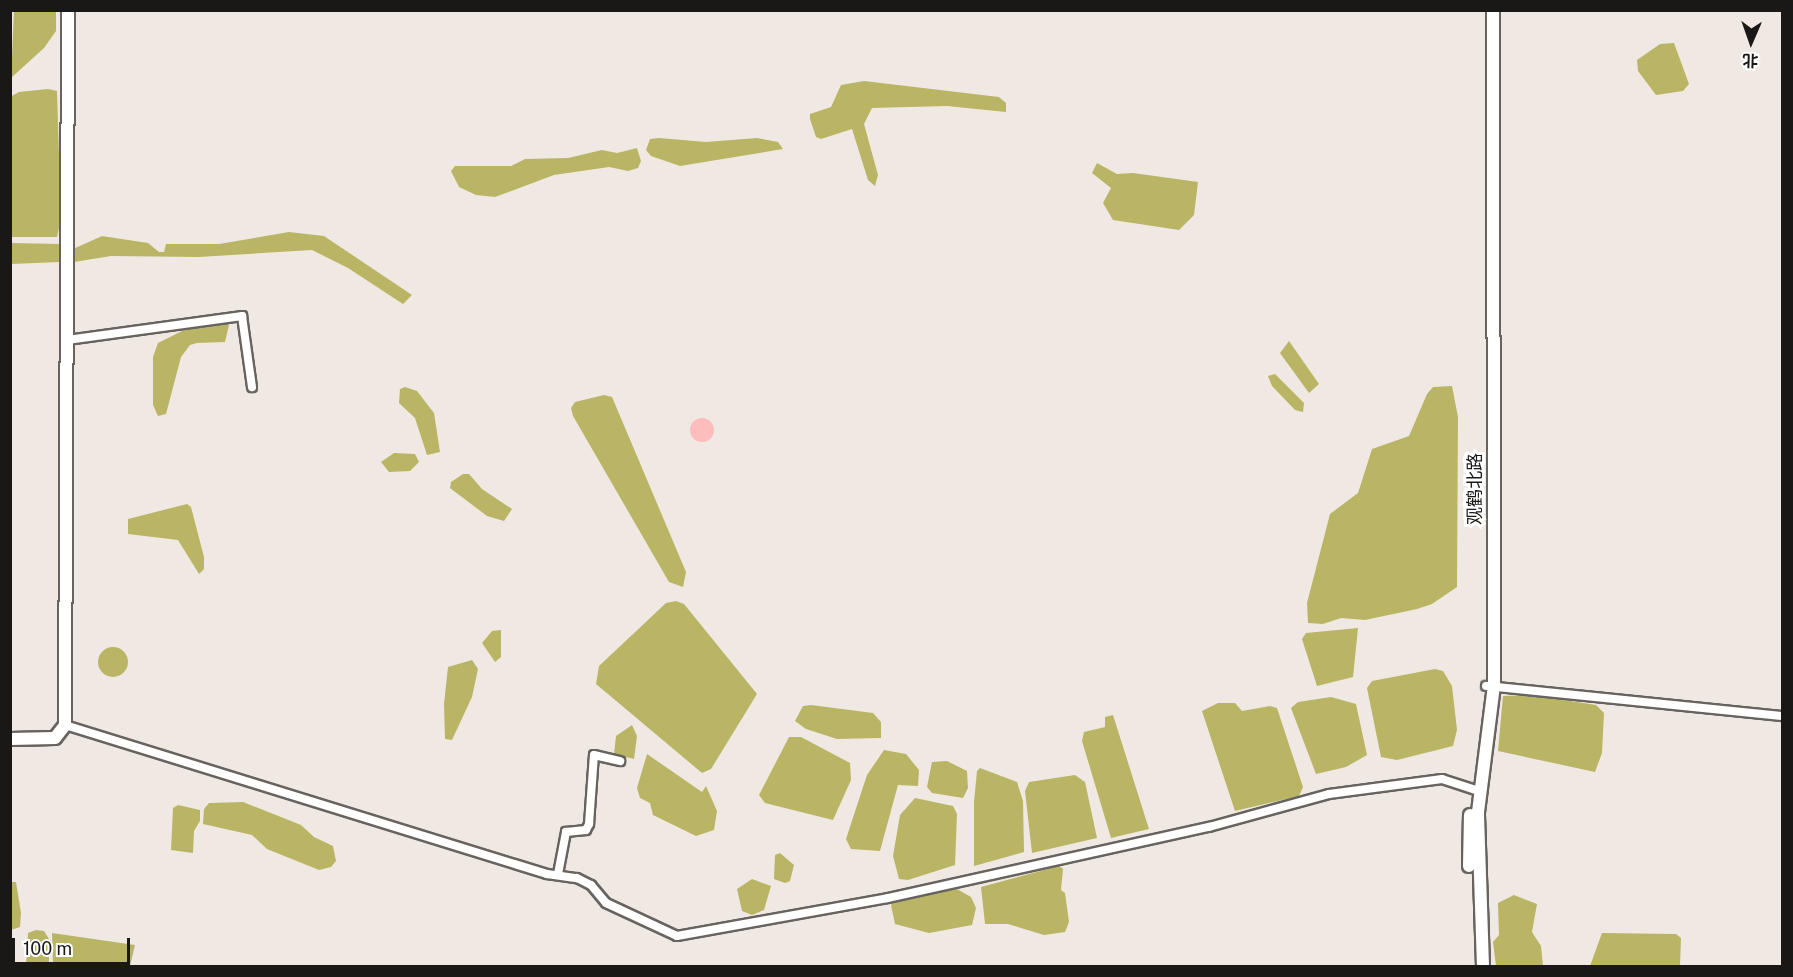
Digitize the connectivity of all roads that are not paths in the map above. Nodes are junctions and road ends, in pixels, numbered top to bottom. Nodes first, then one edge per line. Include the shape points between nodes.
1 (68, 10) edge
2 (1485, 10) edge
3 (1493, 10) edge
4 (67, 340) junction
5 (252, 387) dead end
6 (1490, 686) junction
7 (1782, 716) edge
8 (66, 725) junction
9 (10, 739) edge
10 (620, 761) dead end
11 (1476, 790) junction
12 (558, 874) junction
13 (1475, 966) edge
14 (1483, 966) edge

1 - 4 street
2 - 6 street, 观鹤北路
3 - 6 street, 观鹤北路
4 - 5 street via 242,316
4 - 8 street
6 - 7 street
6 - 11 street, 观鹤北路
8 - 9 street via 55,738
8 - 12 street
10 - 12 street via 594,755 589,824 586,830 566,832
11 - 12 street via 1442,779 1329,794 1209,828 888,898 677,936 606,903 591,885
11 - 13 street, 观鹤北路 via 1470,876
11 - 14 street, 观鹤北路

